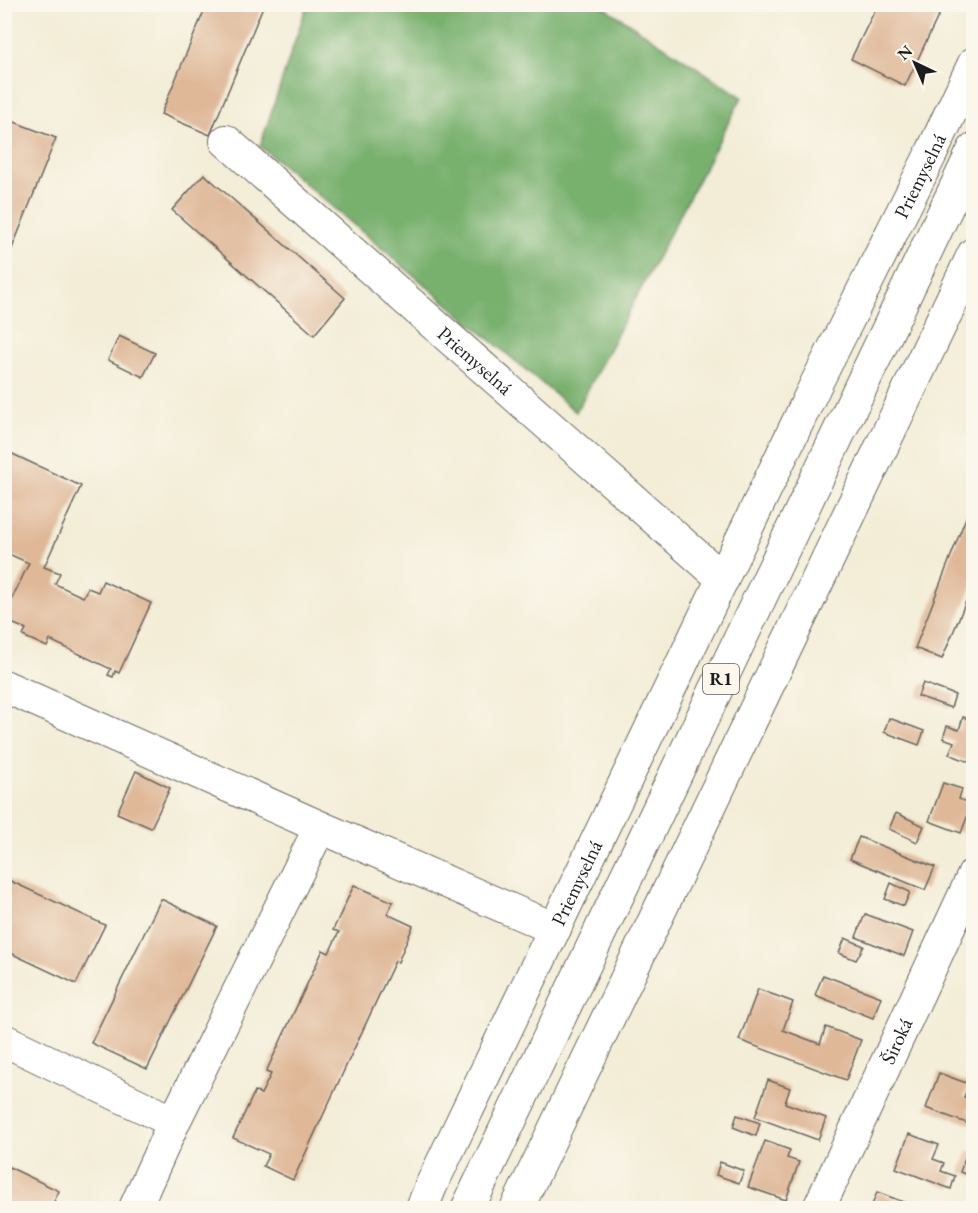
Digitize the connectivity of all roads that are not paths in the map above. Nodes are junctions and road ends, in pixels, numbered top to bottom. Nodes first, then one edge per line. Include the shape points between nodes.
1 (974, 63) edge
2 (226, 141) dead end
3 (974, 150) edge
4 (974, 254) edge
5 (723, 579) junction
6 (4, 686) edge
7 (320, 827) junction
8 (974, 874) edge
9 (555, 929) junction
10 (4, 1040) edge
11 (174, 1122) junction
12 (423, 1201) edge
13 (135, 1209) edge
14 (468, 1209) edge
15 (517, 1209) edge
16 (819, 1209) edge

1 - 5 street, Priemyselná
2 - 5 street, Priemyselná
3 - 14 highway, R1
4 - 15 highway, R1
5 - 9 street, Priemyselná
6 - 7 street
7 - 9 street
7 - 11 street
8 - 16 street, Široká
9 - 12 street, Priemyselná
10 - 11 street
11 - 13 street

